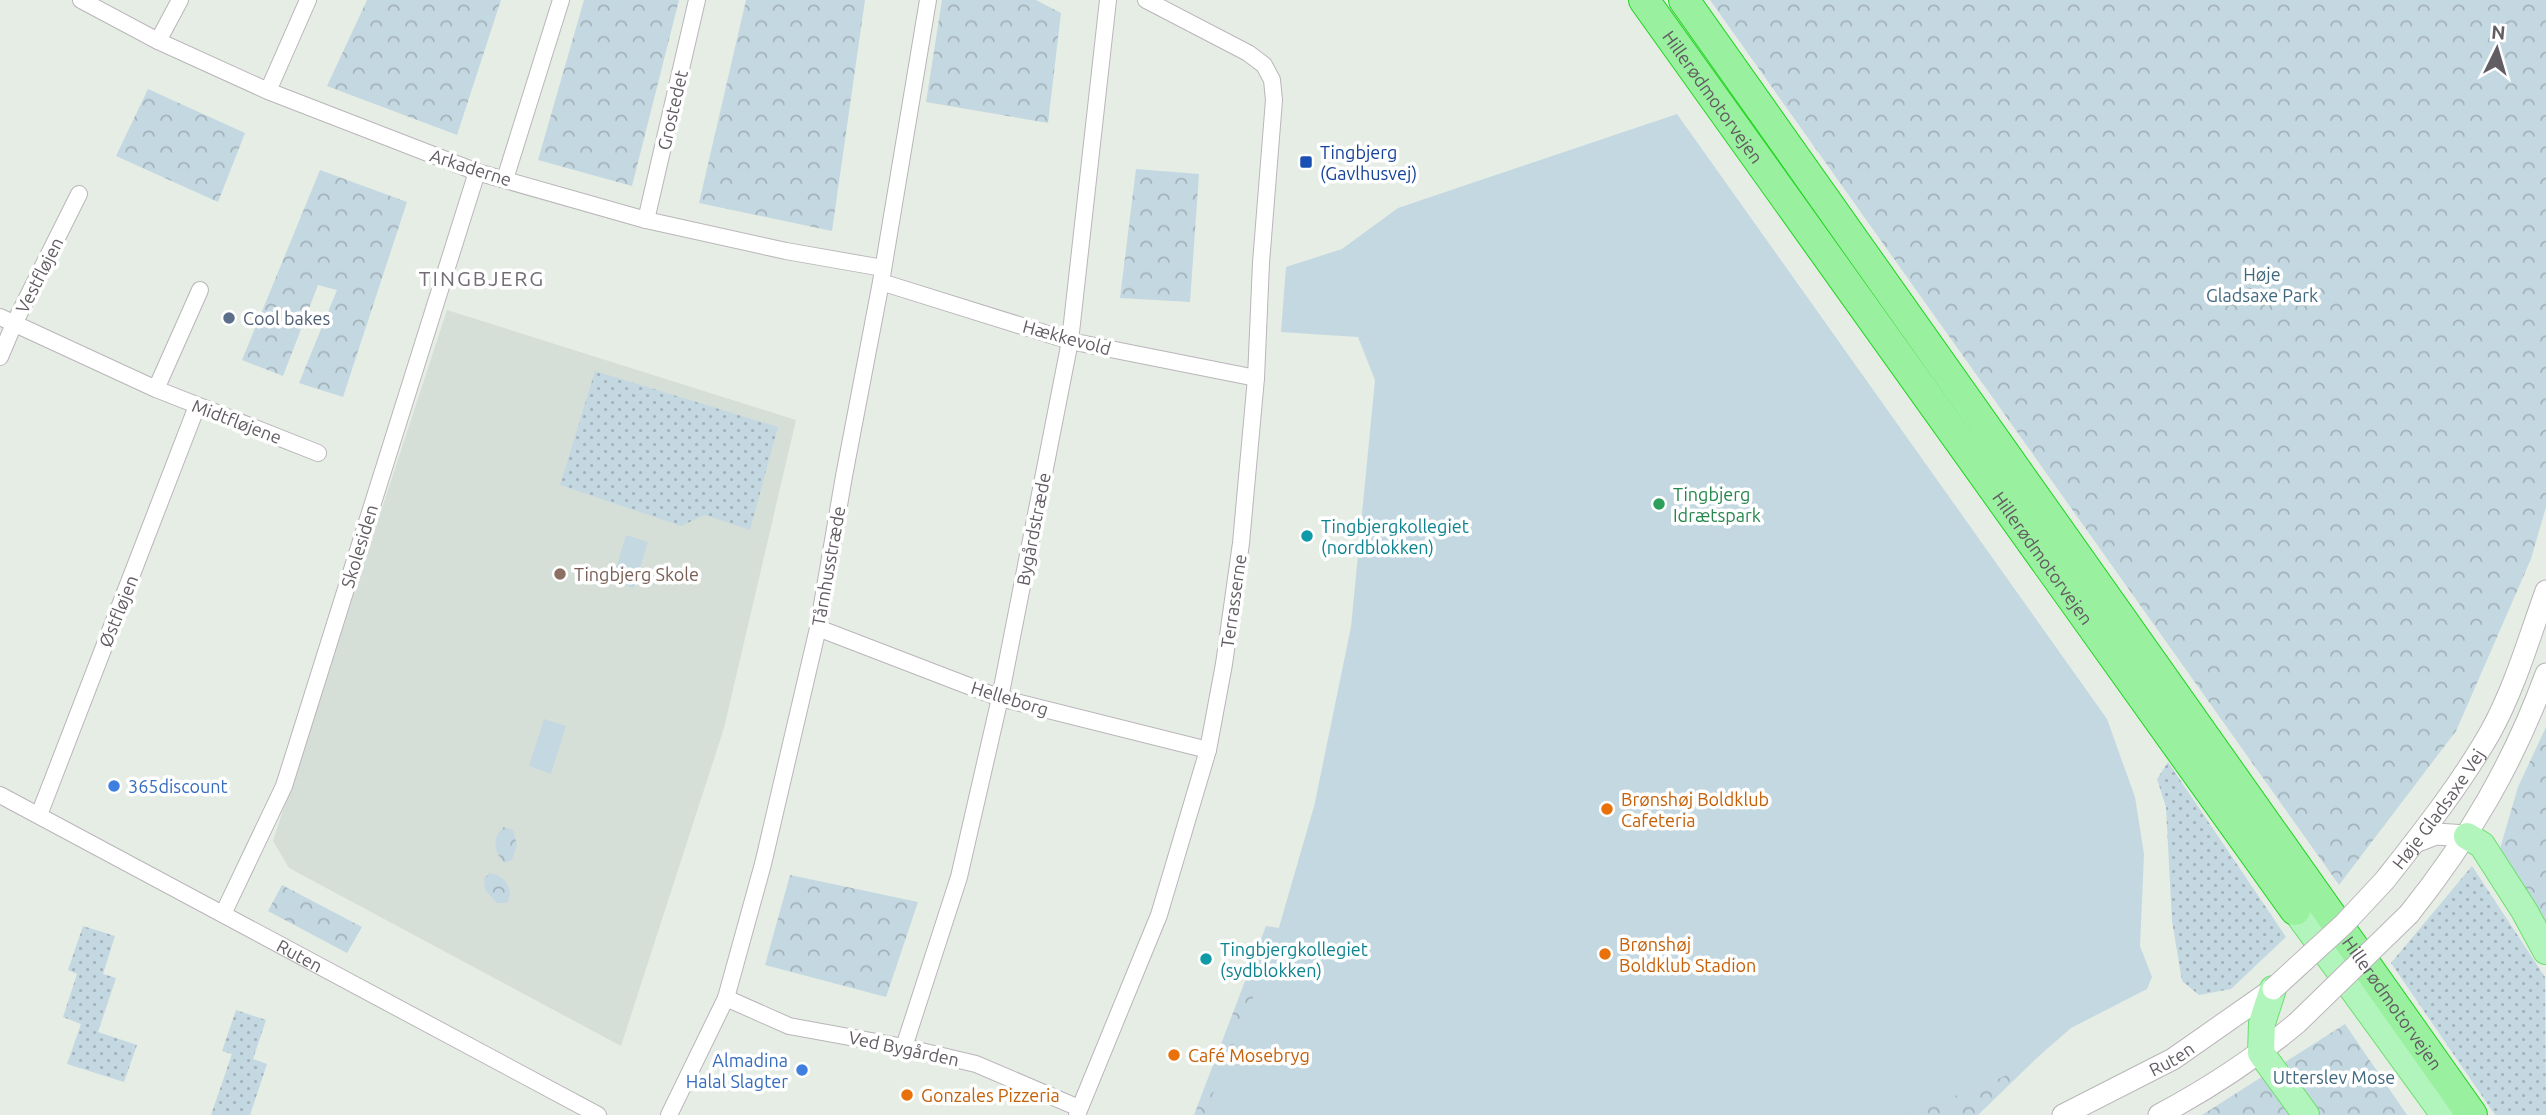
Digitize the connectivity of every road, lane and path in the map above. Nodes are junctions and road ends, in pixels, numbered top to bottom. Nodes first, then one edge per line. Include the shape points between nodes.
1 (81, 0) edge
2 (180, 0) edge
3 (308, 0) edge
4 (561, 0) edge
5 (697, 0) edge
6 (928, 0) edge
7 (1108, 0) edge
8 (1146, 0) edge
9 (1644, 0) edge
10 (1684, 0) edge
11 (158, 41) junction
12 (268, 91) junction
13 (477, 172) junction
14 (505, 179) junction
15 (79, 194) dead end
16 (646, 220) junction
17 (882, 275) junction
18 (200, 290) dead end
19 (7, 321) edge
20 (1070, 341) junction
21 (0, 357) edge
22 (1256, 379) junction
23 (156, 389) junction
24 (197, 406) junction
25 (318, 453) dead end
26 (2546, 591) edge
27 (818, 628) junction
28 (2546, 674) edge
29 (1000, 698) junction
30 (1208, 750) junction
31 (0, 795) edge
32 (39, 816) junction
33 (2467, 836) junction
34 (2415, 842) junction
35 (2295, 910) joint
36 (223, 914) junction
37 (2546, 951) edge
38 (2273, 989) junction
39 (726, 998) junction
40 (904, 1047) junction
41 (2261, 1053) junction
42 (1078, 1111) edge
43 (598, 1115) edge
44 (668, 1115) edge
45 (2063, 1115) edge
46 (2159, 1115) edge
47 (2306, 1115) edge
48 (2444, 1115) edge
49 (2472, 1115) edge

1 - 11 street, Arkaderne
2 - 11 street
3 - 12 street
4 - 14 street
5 - 16 street, Grostedet
6 - 17 street, Tårnhusstræde
7 - 20 street, Bygårdstræde
8 - 22 street, Terrasserne via 1248,52 1264,65 1272,80
9 - 35 highway, Hillerødmotorvejen
10 - 49 highway, Hillerødmotorvejen
11 - 12 street, Arkaderne
12 - 13 street, Arkaderne
13 - 14 street, Arkaderne
13 - 36 street, Skolesiden via 284,786
14 - 16 street, Arkaderne
15 - 19 street, Vestfløjen
16 - 17 street, Arkaderne
17 - 20 street, Hækkevold
17 - 27 street, Tårnhusstræde
18 - 23 street
19 - 21 street, Vestfløjen
19 - 23 street, Midtfløjene
20 - 22 street, Hækkevold
20 - 29 street, Bygårdstræde
22 - 30 street, Terrasserne via 1241,543
23 - 24 street, Midtfløjene
24 - 25 street, Midtfløjene
24 - 32 street, Østfløjen
26 - 34 street, Høje Gladsaxe Vej via 2491,729
27 - 29 street, Helleborg
27 - 39 street, Tårnhusstræde via 763,864
28 - 33 street, Høje Gladsaxe Vej via 2505,769
29 - 30 street, Helleborg
29 - 40 street, Bygårdstræde via 959,877
30 - 42 street, Terrasserne via 1159,915
31 - 32 street, Ruten
32 - 36 street, Ruten
33 - 34 street via 2435,834
33 - 37 main road via 2482,845
33 - 41 street, Høje Gladsaxe Vej, bridge via 2409,914
34 - 38 street, Høje Gladsaxe Vej, bridge via 2335,932
35 - 48 main road, Hillerødmotorvejen
36 - 43 street, Ruten
38 - 41 main road via 2262,1023
38 - 45 street, Ruten via 2173,1059
39 - 40 street, Ved Bygården via 789,1026
39 - 44 street, Tårnhusstræde
40 - 42 street, Ved Bygården via 976,1064
41 - 46 street
41 - 47 main road

